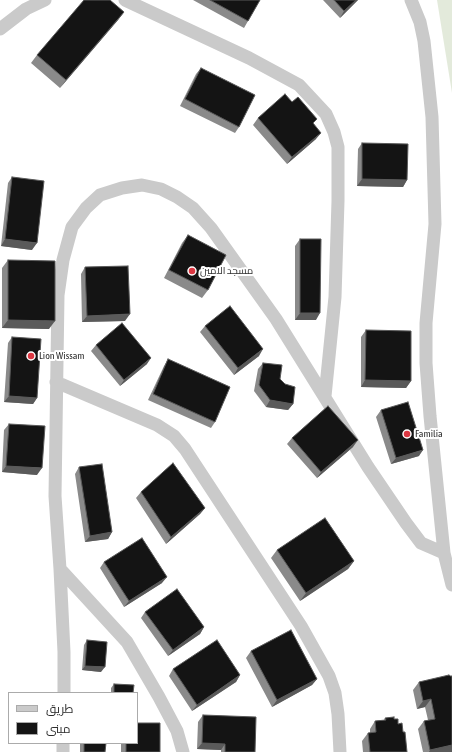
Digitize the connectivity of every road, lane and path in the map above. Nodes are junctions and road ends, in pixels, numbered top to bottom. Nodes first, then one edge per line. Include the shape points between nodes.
1 (45, 0) edge
2 (125, 0) edge
3 (411, 0) edge
4 (0, 29) edge
5 (56, 382) junction
6 (325, 396) junction
7 (444, 553) junction
8 (60, 569) junction
9 (452, 585) edge
10 (64, 692) edge
11 (183, 752) edge
12 (340, 752) edge

1 - 4 street via 26,9
2 - 6 street via 299,84 326,114 338,147 338,201 335,297
3 - 7 street via 420,22 424,42 432,117 435,224 426,323 426,363
5 - 6 street via 58,295 62,260 72,227 100,195 142,185 161,189 177,197 193,208 211,228 276,319
5 - 8 street via 55,496
5 - 12 street via 157,425 174,436 185,449 301,626 329,676 338,714
6 - 7 street via 368,467 421,543
7 - 9 street
8 - 10 street
8 - 11 street via 127,642 160,697 177,731

